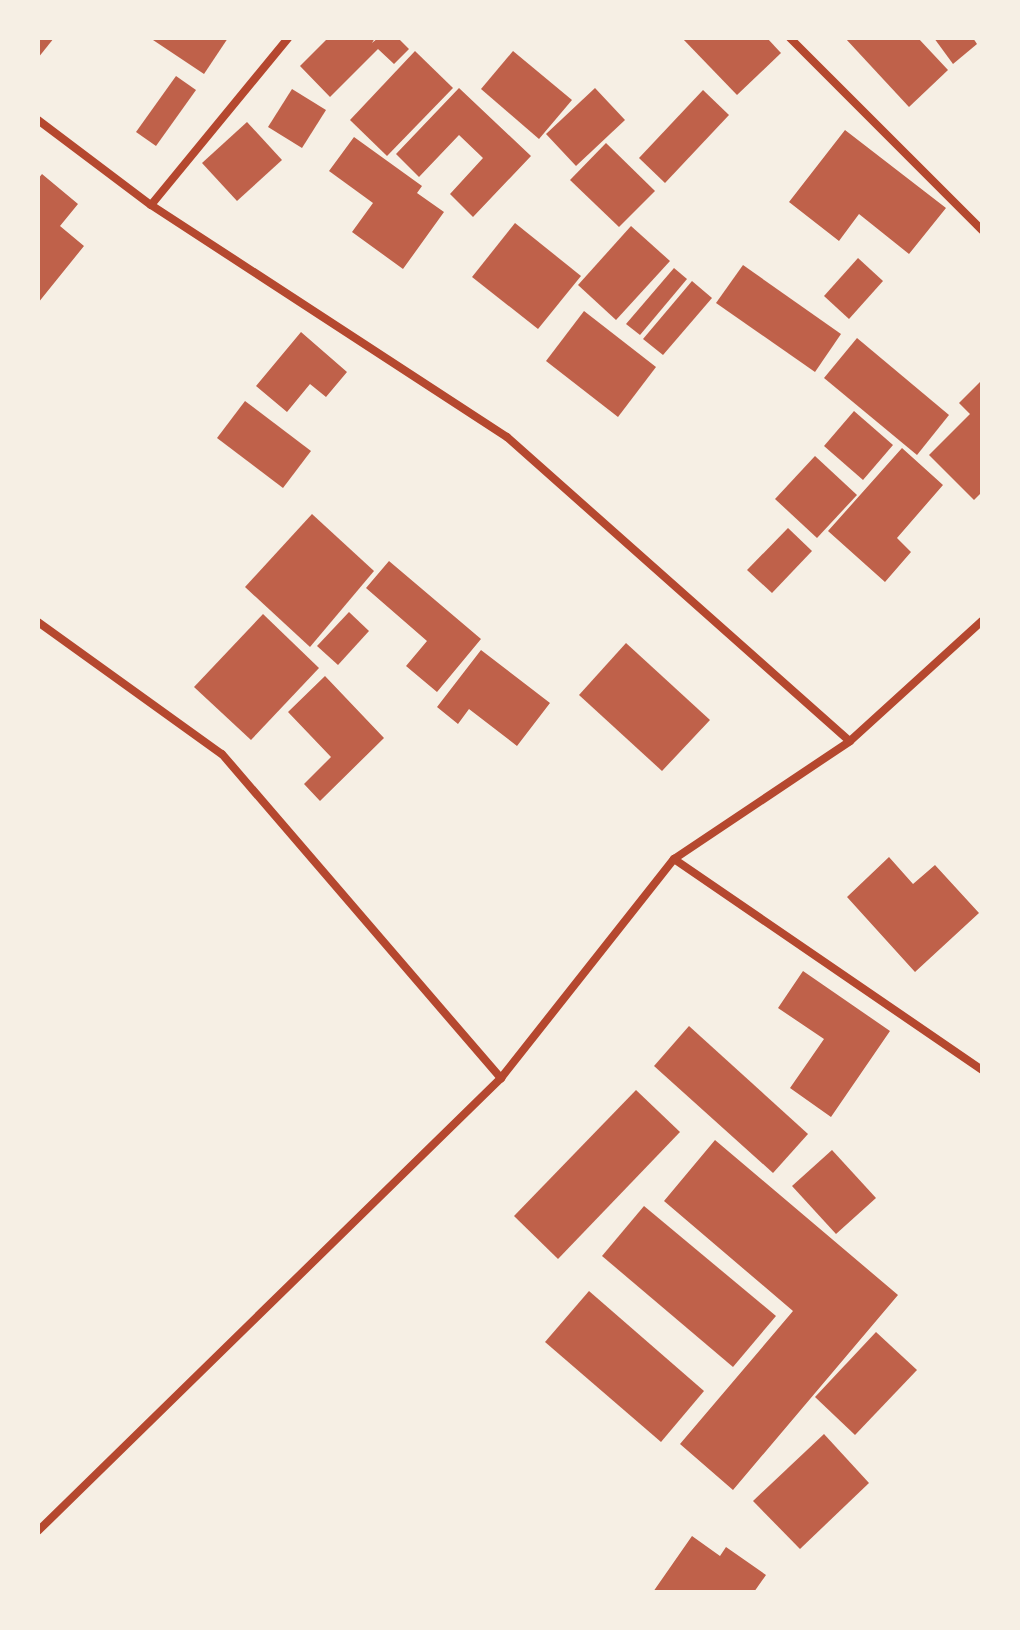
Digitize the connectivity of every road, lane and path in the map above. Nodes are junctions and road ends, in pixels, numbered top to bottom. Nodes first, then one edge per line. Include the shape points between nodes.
1 (288, 38) edge
2 (790, 38) edge
3 (38, 120) edge
4 (151, 205) junction
5 (982, 230) edge
6 (982, 621) edge
7 (38, 622) edge
8 (850, 741) junction
9 (674, 859) junction
10 (982, 1070) edge
11 (501, 1078) junction
12 (38, 1531) edge

1 - 4 street
2 - 5 street
3 - 4 street
4 - 8 street via 507,437
6 - 8 street
7 - 11 street via 222,754
8 - 9 street
9 - 10 street
9 - 11 street
11 - 12 street

